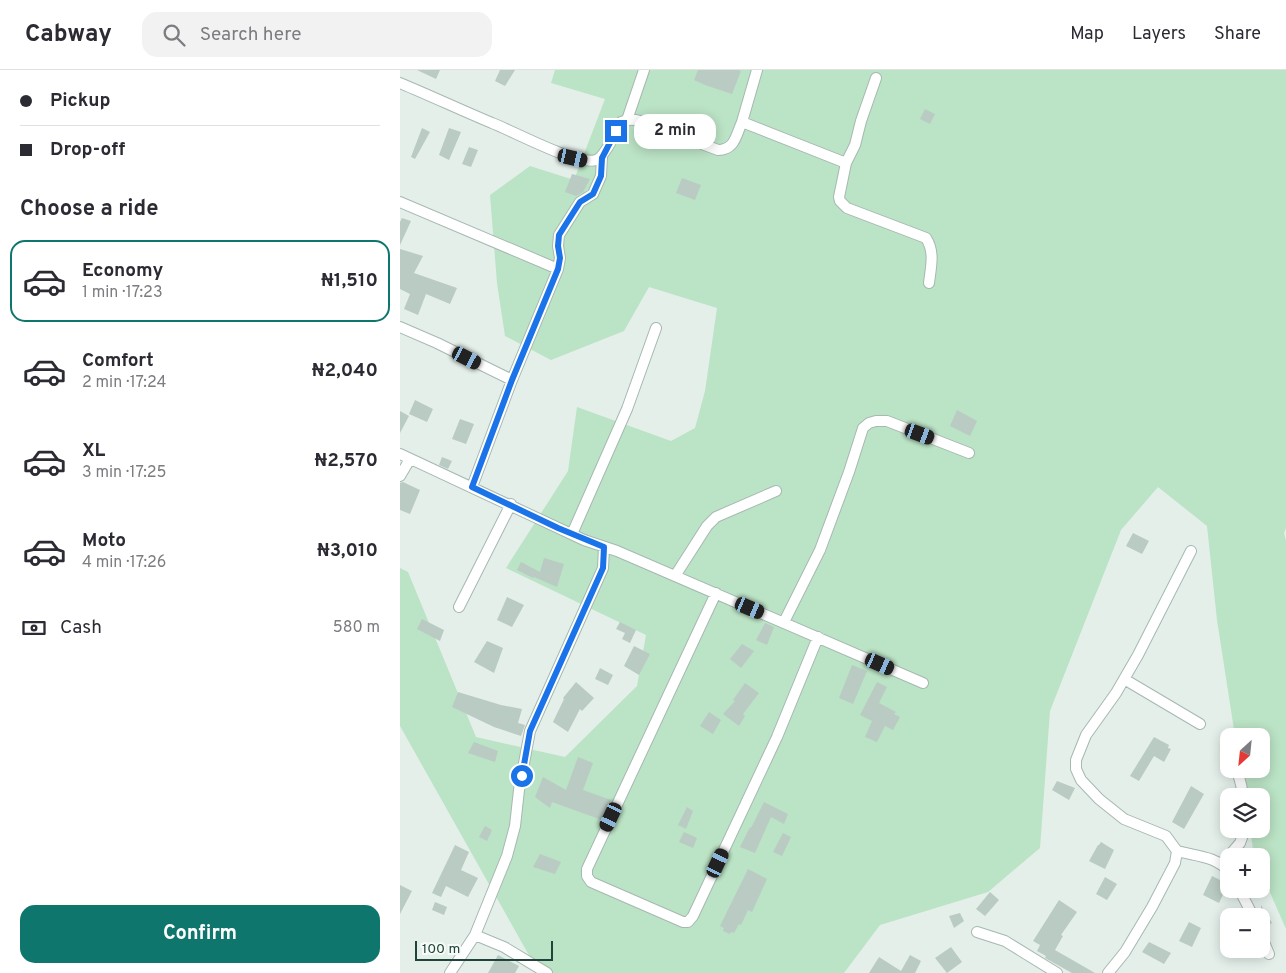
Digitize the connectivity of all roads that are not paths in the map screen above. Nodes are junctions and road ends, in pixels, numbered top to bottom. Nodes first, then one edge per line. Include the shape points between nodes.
1 (644, 70) edge
2 (757, 70) edge
3 (876, 78) dead end
4 (400, 83) edge
5 (626, 120) junction
6 (742, 122) junction
7 (602, 158) junction
8 (846, 163) junction
9 (400, 202) edge
10 (558, 269) junction
11 (929, 283) dead end
12 (400, 327) edge
13 (656, 328) dead end
14 (512, 380) junction
15 (970, 452) dead end
16 (405, 456) edge
17 (400, 476) edge
18 (472, 487) junction
19 (776, 491) dead end
20 (511, 504) junction
21 (572, 534) junction
22 (604, 547) junction
23 (1190, 551) dead end
24 (675, 576) junction
25 (716, 594) junction
26 (459, 607) dead end
27 (784, 622) junction
28 (818, 637) junction
29 (1124, 679) junction
30 (923, 683) dead end
31 (1200, 724) dead end
32 (1177, 851) junction
33 (1220, 864) edge
34 (977, 932) dead end
35 (475, 935) junction
36 (450, 973) edge
37 (546, 973) edge
38 (1057, 973) edge
39 (1108, 973) edge

1 - 5 street
2 - 6 street
3 - 8 street
4 - 7 street via 573,158 595,161
5 - 6 street via 634,119 718,150 731,147
5 - 7 street via 621,122
6 - 8 street
7 - 10 street via 601,176 593,194 580,202 559,235
8 - 11 street via 840,202 847,208 926,238 932,254
9 - 10 street
10 - 14 street
12 - 14 street
13 - 21 street via 627,409
14 - 18 street
15 - 27 street via 887,421 869,423 863,428 820,550
16 - 17 street
16 - 18 street
18 - 20 street
19 - 24 street via 716,516 706,526
20 - 21 street
20 - 26 street
21 - 22 street
22 - 24 street
22 - 35 street via 603,568 530,731 507,856
23 - 29 street
24 - 25 street
25 - 27 street
25 - 28 street via 587,869 591,882 683,922 694,916
27 - 28 street
28 - 30 street
29 - 31 street
29 - 32 street via 1086,735 1078,752 1076,770 1099,800 1124,819 1166,836
32 - 33 street
32 - 39 street via 1175,863 1152,908 1128,948
34 - 38 street via 1005,941
35 - 36 street
35 - 37 street via 504,947

